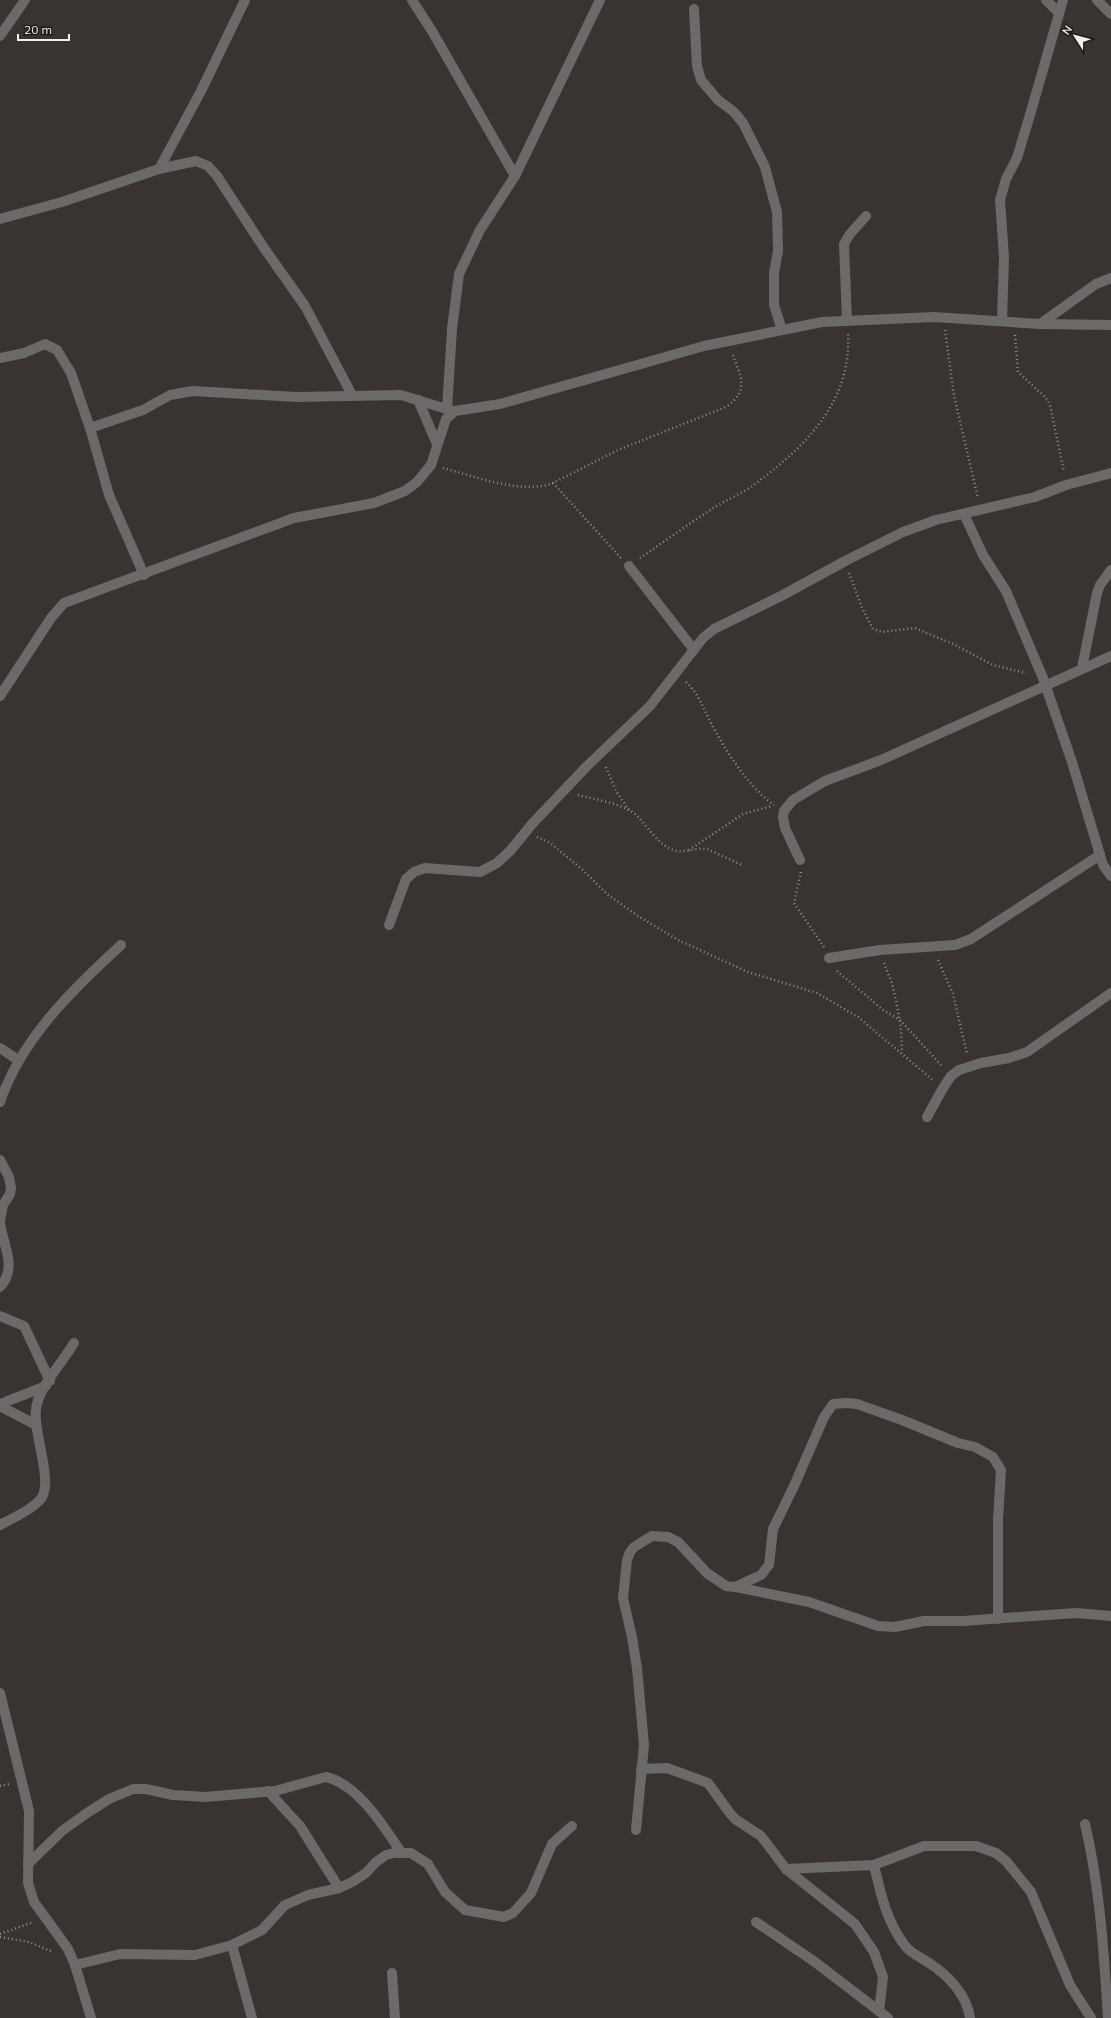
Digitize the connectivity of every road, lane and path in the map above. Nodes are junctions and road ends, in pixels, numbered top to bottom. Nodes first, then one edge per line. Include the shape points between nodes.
1 (25, 0) edge
2 (245, 0) edge
3 (412, 0) edge
4 (600, 0) edge
5 (1046, 0) edge
6 (1063, 0) edge
7 (1097, 0) edge
8 (694, 9) dead end
9 (1059, 13) junction
10 (1111, 14) edge
11 (0, 36) edge
12 (159, 169) junction
13 (515, 176) junction
14 (866, 216) dead end
15 (0, 219) edge
16 (1111, 278) edge
17 (944, 318) junction
18 (847, 320) junction
19 (1002, 321) junction
20 (1014, 322) junction
21 (1040, 324) junction
22 (1111, 325) edge
23 (782, 330) junction
24 (728, 341) junction
25 (0, 358) edge
26 (352, 396) junction
27 (418, 400) junction
28 (451, 410) junction
29 (90, 428) junction
30 (437, 444) junction
31 (430, 465) junction
32 (1111, 473) edge
33 (552, 483) junction
34 (1066, 485) junction
35 (980, 510) junction
36 (964, 514) junction
37 (845, 561) junction
38 (628, 566) junction
39 (1111, 570) edge
40 (144, 575) junction
41 (694, 650) junction
42 (1111, 656) edge
43 (1082, 668) junction
44 (677, 673) junction
45 (1044, 682) junction
46 (0, 696) edge
47 (603, 751) junction
48 (564, 791) junction
49 (775, 805) junction
50 (629, 811) junction
51 (784, 811) junction
52 (526, 832) junction
53 (687, 851) junction
54 (1100, 855) junction
55 (800, 860) joint
56 (742, 865) dead end
57 (1111, 876) edge
58 (389, 925) dead end
59 (121, 945) dead end
60 (933, 948) junction
61 (880, 950) junction
62 (829, 958) junction
63 (1111, 993) edge
64 (900, 1020) junction
65 (0, 1048) edge
66 (902, 1054) junction
67 (18, 1060) junction
68 (970, 1066) junction
69 (952, 1076) junction
70 (943, 1088) junction
71 (0, 1102) edge
72 (927, 1118) dead end
73 (0, 1160) edge
74 (0, 1220) edge
75 (0, 1223) edge
76 (0, 1287) edge
77 (0, 1316) edge
78 (74, 1343) dead end
79 (48, 1384) junction
80 (0, 1405) edge
81 (36, 1425) junction
82 (0, 1525) edge
83 (735, 1587) junction
84 (1111, 1616) edge
85 (998, 1619) junction
86 (0, 1693) edge
87 (641, 1769) junction
88 (268, 1791) junction
89 (1085, 1824) dead end
90 (572, 1826) dead end
91 (636, 1830) dead end
92 (401, 1852) junction
93 (28, 1864) junction
94 (874, 1865) junction
95 (786, 1869) junction
96 (339, 1888) junction
97 (45, 1917) junction
98 (756, 1922) dead end
99 (0, 1936) edge
100 (232, 1945) junction
101 (74, 1962) junction
102 (392, 1973) dead end
103 (879, 2011) junction
104 (91, 2018) edge
105 (252, 2018) edge
106 (395, 2018) edge
107 (888, 2018) edge
108 (970, 2018) edge
109 (1091, 2018) edge
110 (1108, 2018) edge

1 - 11 street
2 - 12 street via 201,91
3 - 13 street
4 - 13 street
5 - 9 street
6 - 9 street
7 - 10 street
8 - 23 street via 697,66 701,80 743,123 765,167 777,212 778,251 774,273 774,305
9 - 19 street via 1017,158 1000,200 1004,257
12 - 15 street via 62,202
12 - 26 street via 196,161 208,166 217,176 305,306
13 - 28 street via 480,230 459,274 452,329
14 - 18 street via 844,244
16 - 21 street via 1096,284
17 - 18 street
17 - 19 street
17 - 35 path via 954,396
18 - 23 street
18 - 38 path via 849,347 840,388 826,416 811,434 788,457 754,484
19 - 20 street
20 - 21 street
20 - 34 path via 1018,372 1046,398 1050,405
21 - 22 street
23 - 24 street
24 - 28 street via 500,404
24 - 33 path via 741,378 742,389 735,401 726,407 618,450
25 - 29 street via 24,353 45,344 57,350 71,373
26 - 27 street via 401,395
26 - 29 street via 297,397 180,392 143,410
27 - 28 street
27 - 30 street
28 - 30 street
29 - 40 street via 109,495
30 - 31 street
31 - 33 path via 528,488
31 - 40 street via 417,482 391,497 374,503 294,518 235,538
32 - 34 street
33 - 38 path
34 - 35 street via 1035,497
35 - 36 street
36 - 37 street via 936,520 903,532
36 - 45 street via 983,556 1006,591
37 - 41 street via 784,595 714,629
37 - 45 path via 872,629 882,632 915,628 993,664 1012,668
38 - 41 street
39 - 43 street via 1097,593
40 - 46 street via 64,603 51,618
41 - 44 street
42 - 43 street
43 - 45 street
44 - 47 street via 650,706
44 - 49 path via 695,690 716,734 750,783 764,798
45 - 51 street via 881,760 825,781 793,800
45 - 54 street via 1072,762
47 - 48 street
47 - 50 path via 609,776
48 - 50 path
48 - 52 street
49 - 51 path
49 - 53 path via 743,814
50 - 53 path via 666,846 673,850
51 - 55 street via 785,828
52 - 58 street via 490,869 472,873 425,868 414,872 406,879
52 - 66 path via 549,842 584,870 608,894 671,936 748,972 817,993 858,1017
53 - 56 path via 707,849
54 - 57 street
54 - 60 street via 971,939 955,945
55 - 62 path via 801,875 794,894 794,903 812,927
59 - 67 street via 86,977 34,1035
60 - 61 street
60 - 68 path via 953,994
61 - 62 street
61 - 64 path via 892,982
62 - 64 path via 838,972 883,1010
63 - 68 street via 1026,1052
64 - 66 path
64 - 69 path
65 - 67 street
66 - 70 path
67 - 71 street
68 - 69 street
69 - 70 street
70 - 72 street
73 - 74 street via 9,1177 11,1188 3,1205
75 - 76 street via 9,1274
77 - 79 street via 24,1326
78 - 79 street
79 - 80 street
79 - 81 street via 36,1409
80 - 81 street
81 - 82 street via 44,1476 44,1495 30,1509
83 - 85 street via 809,1602 878,1626 895,1627 924,1621
83 - 85 street via 761,1575 769,1565 773,1529 824,1417 833,1404 846,1402 902,1420 958,1443 975,1446 993,1457 1001,1470
83 - 87 street via 726,1586 715,1579 678,1542 668,1537 652,1536 630,1552 623,1598 632,1637 642,1720 644,1745
84 - 85 street via 1076,1613
86 - 93 street via 29,1811
87 - 91 street
87 - 95 street via 667,1768 708,1783 735,1819 761,1836
88 - 92 street via 326,1777 333,1779 358,1796 382,1823
88 - 93 street via 205,1797 133,1789 109,1799 87,1813 62,1831
88 - 96 street via 300,1826
89 - 110 street via 1098,1902
90 - 92 street via 550,1848 531,1893 513,1913 504,1917 465,1910 445,1892 428,1864 411,1853
92 - 96 street via 386,1855 366,1873
93 - 97 street via 28,1883 34,1902
94 - 95 street
94 - 108 street via 883,1903 900,1938 908,1949 948,1978 963,1996
94 - 109 street via 924,1846 976,1846 996,1853 1006,1861 1031,1892 1070,1985
95 - 103 street via 855,1924 874,1952 883,1977
96 - 100 street via 308,1895 285,1904 262,1930
97 - 99 path
97 - 101 street
98 - 103 street
99 - 101 path via 29,1942
100 - 101 street via 195,1955 120,1954
100 - 105 street
101 - 104 street
102 - 106 street
103 - 107 street

